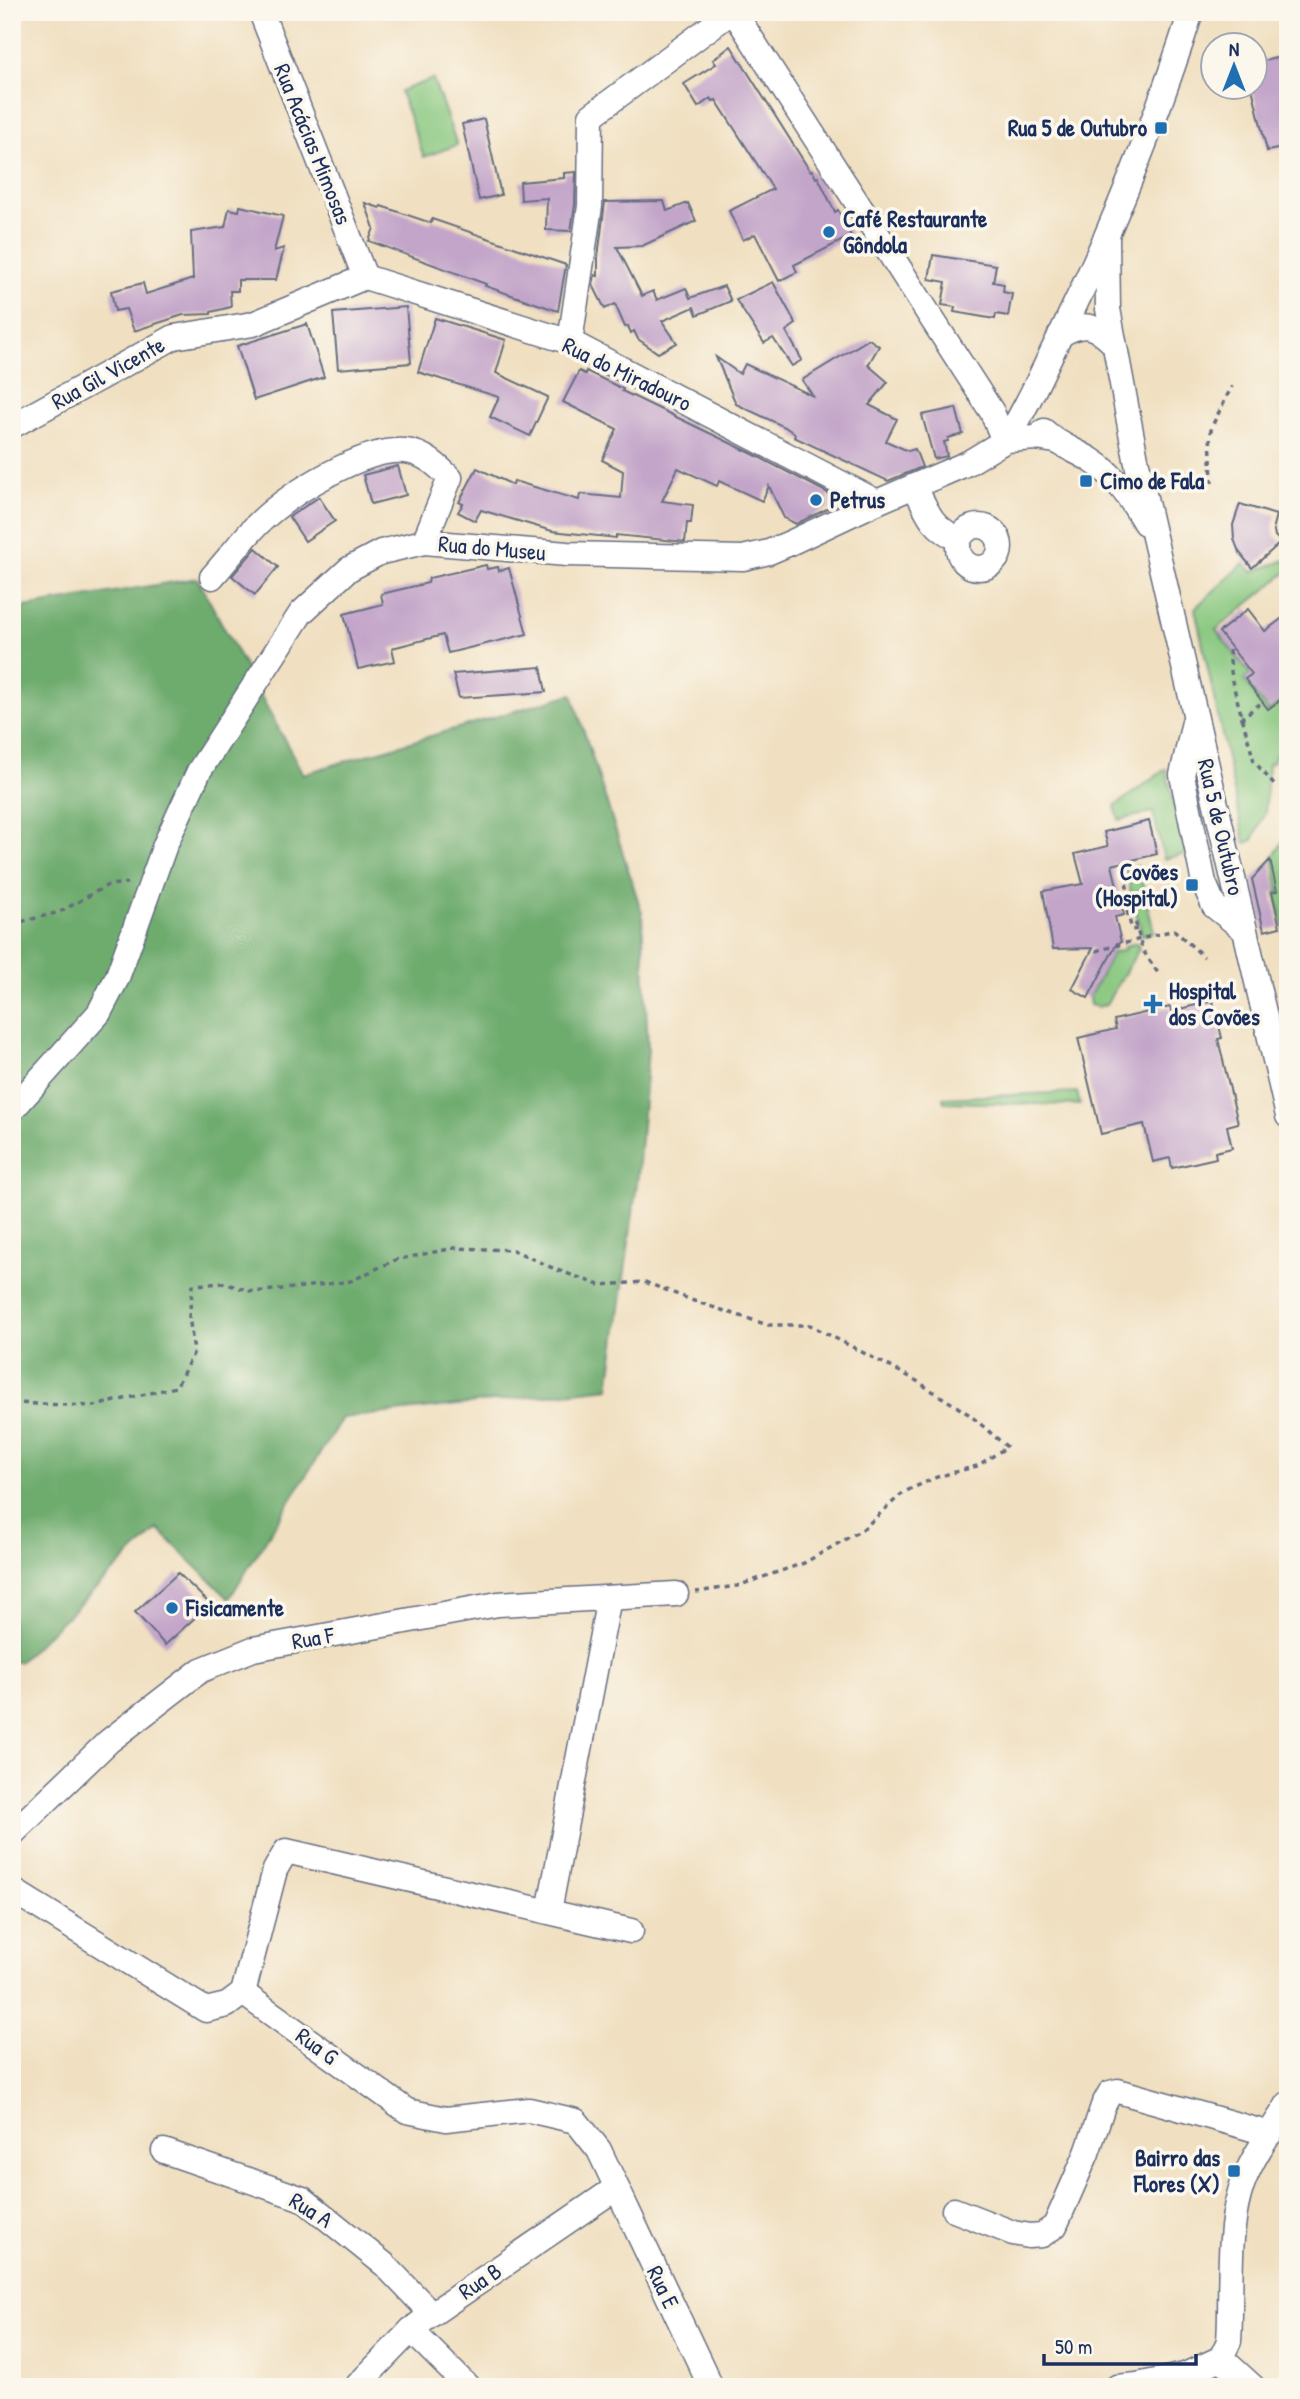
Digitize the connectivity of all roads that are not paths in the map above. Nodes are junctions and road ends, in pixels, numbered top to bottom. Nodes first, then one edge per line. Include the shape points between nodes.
1 (261, 12) edge
2 (733, 12) edge
3 (1183, 13) edge
4 (1108, 237) junction
5 (365, 276) junction
6 (1060, 335) junction
7 (570, 342) junction
8 (1113, 343) junction
9 (1035, 388) junction
10 (12, 426) edge
11 (1132, 436) junction
12 (1005, 441) junction
13 (1055, 441) junction
14 (1091, 460) junction
15 (915, 486) junction
16 (877, 502) junction
17 (1154, 538) junction
18 (960, 539) dead end
19 (424, 542) junction
20 (212, 576) dead end
21 (12, 1110) edge
22 (1287, 1111) edge
23 (676, 1594) road end
24 (609, 1598) junction
25 (12, 1834) edge
26 (12, 1890) edge
27 (549, 1911) junction
28 (631, 1931) dead end
29 (243, 1993) junction
30 (1288, 2104) edge
31 (1270, 2134) junction
32 (164, 2151) dead end
33 (616, 2188) junction
34 (954, 2210) dead end
35 (432, 2314) junction
36 (411, 2330) junction
37 (1221, 2358) junction
38 (356, 2387) edge
39 (468, 2387) edge
40 (711, 2387) edge
41 (1117, 2387) edge
42 (1253, 2387) edge

1 - 5 street, Rua Acácias Mimosas
2 - 7 street via 591,116 590,206
2 - 12 street via 992,412
3 - 4 street via 1154,119
4 - 6 street
4 - 8 street via 1106,287
5 - 7 street, Rua do Miradouro
5 - 10 street, Rua Gil Vicente via 253,324 174,337
6 - 8 street via 1087,325 1102,331
6 - 9 street
7 - 16 street, Rua do Miradouro
8 - 11 street
9 - 12 street
9 - 13 street via 1038,422
11 - 14 street via 1108,457
11 - 17 street, Rua 5 de Outubro
12 - 13 street
12 - 15 street, Rua do Museu
13 - 14 street
14 - 17 street, Rua 5 de Outubro via 1116,481
15 - 16 street, Rua do Museu
15 - 18 street via 933,522
16 - 19 street, Rua do Museu via 769,552 743,558 567,554
17 - 22 street, Rua 5 de Outubro
19 - 20 street via 450,478 433,461 404,451 376,455 295,493 261,520
19 - 21 street, Rua do Museu via 381,552 349,569 301,613 199,771 99,1013
23 - 24 street, Rua F
24 - 25 street, Rua F via 498,1604 253,1649 201,1670 110,1741
24 - 27 street
26 - 29 street via 206,2010 227,2005
27 - 28 street
27 - 29 street via 286,1851 275,1870
29 - 33 street, Rua G via 407,2111 446,2119 529,2110 576,2121 598,2150
30 - 31 street
31 - 34 street via 1118,2091 1110,2093 1103,2106 1055,2226 1042,2235 1029,2236
31 - 37 street via 1245,2176 1234,2216 1228,2341
32 - 35 street, Rua A via 303,2199 385,2265
33 - 35 street, Rua B
33 - 40 street, Rua E
35 - 36 street, Rua B
36 - 38 street, Rua B
36 - 39 street
37 - 41 street via 1185,2375
37 - 42 street

